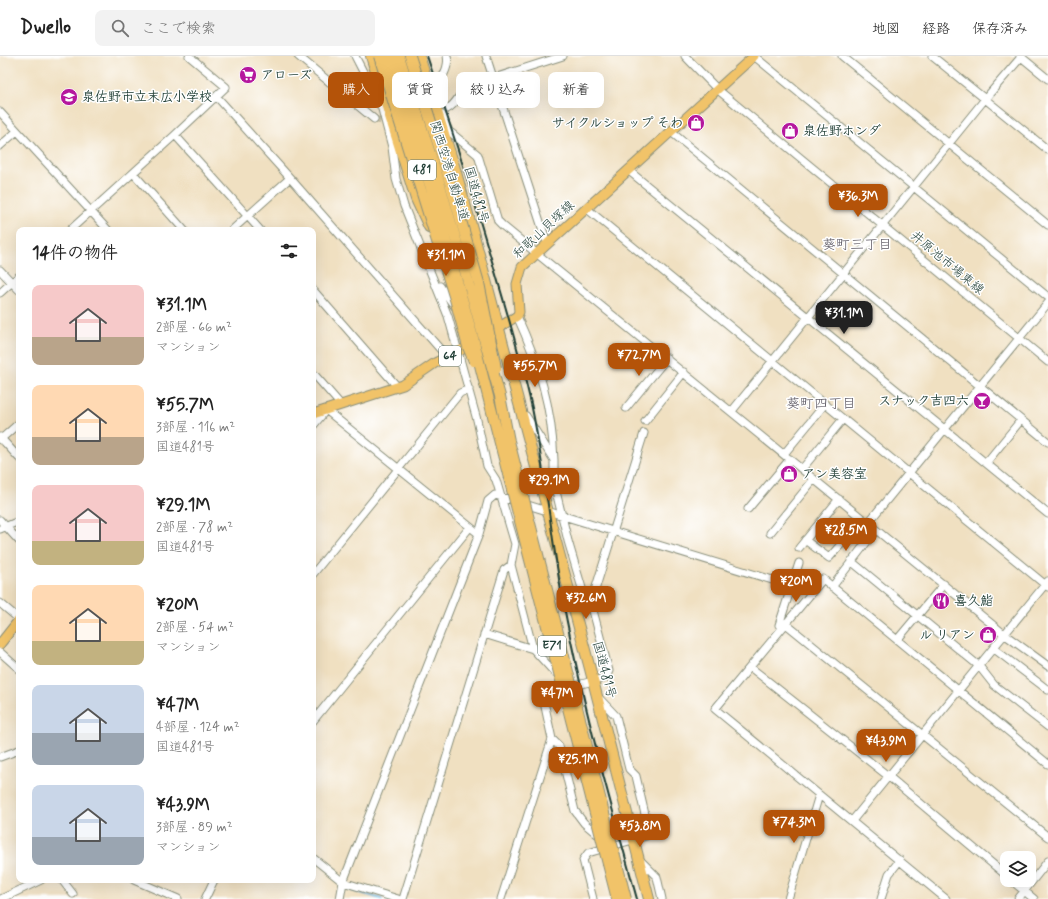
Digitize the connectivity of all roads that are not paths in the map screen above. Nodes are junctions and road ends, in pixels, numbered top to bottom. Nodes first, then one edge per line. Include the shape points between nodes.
1 (189, 56) edge
2 (298, 56) edge
3 (355, 56) edge
4 (372, 56) edge
5 (379, 56) edge
6 (387, 56) edge
7 (400, 56) edge
8 (404, 56) edge
9 (410, 56) edge
10 (419, 56) edge
11 (447, 56) edge
12 (486, 56) edge
13 (563, 56) edge
14 (686, 56) edge
15 (754, 56) edge
16 (842, 56) edge
17 (932, 56) edge
18 (1021, 56) edge
19 (491, 72) edge
20 (512, 72) edge
21 (1048, 79) edge
22 (717, 89) junction
23 (217, 96) junction
24 (985, 99) junction
25 (456, 100) edge
26 (503, 108) edge
27 (447, 109) dead end
28 (0, 112) edge
29 (374, 119) tunnel mouth
30 (17, 131) junction
31 (670, 131) junction
32 (174, 135) junction
33 (949, 144) junction
34 (0, 146) edge
35 (1048, 150) edge
36 (628, 170) junction
37 (133, 174) junction
38 (290, 178) junction
39 (914, 187) junction
40 (586, 208) junction
41 (91, 211) junction
42 (248, 216) junction
43 (1048, 225) edge
44 (882, 226) junction
45 (73, 227) edge
46 (105, 227) edge
47 (181, 227) edge
48 (235, 227) edge
49 (257, 227) edge
50 (419, 241) junction
51 (546, 244) junction
52 (537, 252) junction
53 (482, 266) junction
54 (0, 270) edge
55 (844, 274) junction
56 (16, 279) edge
57 (12, 282) junction
58 (455, 286) junction
59 (16, 287) edge
60 (0, 293) edge
61 (316, 293) edge
62 (1048, 297) edge
63 (1048, 303) edge
64 (517, 316) junction
65 (808, 317) junction
66 (464, 318) junction
67 (499, 328) junction
68 (1020, 339) junction
69 (471, 345) junction
70 (459, 351) junction
71 (447, 356) junction
72 (667, 358) junction
73 (772, 361) junction
74 (1048, 362) edge
75 (684, 372) junction
76 (316, 377) edge
77 (980, 386) junction
78 (396, 387) junction
79 (469, 389) junction
80 (488, 394) junction
81 (500, 396) junction
82 (517, 396) junction
83 (825, 404) junction
84 (341, 406) junction
85 (626, 408) dead end
86 (326, 410) junction
87 (732, 411) junction
88 (316, 413) edge
89 (843, 419) junction
90 (1021, 420) junction
91 (645, 421) dead end
92 (316, 422) edge
93 (16, 426) edge
94 (945, 429) junction
95 (644, 433) dead end
96 (0, 439) edge
97 (1048, 442) edge
98 (16, 455) edge
99 (787, 456) junction
100 (554, 460) junction
101 (986, 463) junction
102 (398, 468) junction
103 (802, 469) junction
104 (909, 473) junction
105 (814, 479) junction
106 (506, 498) junction
107 (838, 499) junction
108 (748, 509) dead end
109 (548, 511) junction
110 (1048, 514) edge
111 (562, 515) junction
112 (0, 520) edge
113 (865, 521) junction
114 (16, 522) edge
115 (470, 527) junction
116 (3, 528) edge
117 (876, 530) junction
118 (614, 532) junction
119 (770, 533) dead end
120 (479, 534) junction
121 (16, 539) edge
122 (805, 540) junction
123 (798, 548) dead end
124 (851, 561) junction
125 (799, 563) dead end
126 (511, 565) junction
127 (316, 570) edge
128 (944, 584) junction
129 (1047, 584) edge
130 (792, 586) junction
131 (832, 587) junction
132 (0, 603) edge
133 (591, 603) junction
134 (918, 614) junction
135 (16, 616) edge
136 (784, 622) junction
137 (16, 623) edge
138 (484, 634) junction
139 (1004, 634) junction
140 (897, 640) junction
141 (0, 644) edge
142 (993, 648) junction
143 (533, 649) junction
144 (0, 652) edge
145 (16, 666) edge
146 (979, 666) junction
147 (1048, 666) edge
148 (750, 667) junction
149 (554, 672) junction
150 (594, 681) junction
151 (558, 690) junction
152 (1048, 690) edge
153 (959, 691) junction
154 (598, 697) junction
155 (316, 717) edge
156 (1048, 728) edge
157 (923, 736) junction
158 (552, 739) junction
159 (16, 751) edge
160 (0, 757) edge
161 (1048, 764) edge
162 (888, 776) junction
163 (819, 795) junction
164 (852, 821) junction
165 (597, 834) junction
166 (1048, 837) edge
167 (634, 840) junction
168 (601, 850) junction
169 (316, 860) edge
170 (639, 860) junction
171 (900, 860) junction
172 (1048, 861) edge
173 (1000, 870) edge
174 (343, 882) junction
175 (34, 883) edge
176 (64, 883) edge
177 (141, 883) edge
178 (213, 883) edge
179 (1019, 887) edge
180 (340, 890) junction
181 (1024, 891) junction
182 (73, 894) dead end
183 (1, 899) edge
184 (178, 899) edge
185 (205, 899) edge
186 (333, 899) edge
187 (340, 899) edge
188 (398, 899) edge
189 (403, 899) edge
190 (501, 899) edge
191 (593, 899) edge
192 (613, 899) edge
193 (617, 899) edge
194 (626, 899) edge
195 (649, 899) edge
196 (662, 899) edge
197 (788, 899) edge
198 (881, 899) edge
199 (946, 899) edge
200 (1018, 899) edge
201 (1034, 899) edge

1 - 23 street via 226,87
2 - 29 street
3 - 50 street via 382,109 392,147 396,179
4 - 58 highway, 481 via 416,199
5 - 80 highway, bridge via 468,346
6 - 58 highway, 481
6 - 80 highway, 関西空港自動車道 / E71, bridge via 430,185
7 - 81 highway, 関西空港自動車道 / E71, bridge
8 - 53 highway, 481 via 446,187
9 - 81 highway, bridge via 479,283 495,353
10 - 53 highway, 国道481号 / 481 via 456,170
11 - 52 street via 445,73 436,93 436,100 449,131 478,154 498,221
12 - 19 street
13 - 20 street
14 - 22 street, 井原池市場東線
15 - 22 main road, 和歌山貝塚線
15 - 39 street
16 - 33 street
17 - 24 street
18 - 21 street
18 - 24 street
22 - 31 main road, 和歌山貝塚線
22 - 44 street, 井原池市場東線
23 - 32 street
23 - 38 street
24 - 33 street
24 - 35 street
25 - 27 street via 452,107
26 - 51 street
28 - 30 street
30 - 34 street
30 - 41 street
31 - 36 main road, 和歌山貝塚線
31 - 55 street
32 - 37 street
32 - 42 street
33 - 39 street
33 - 43 street
36 - 40 main road, 和歌山貝塚線
36 - 65 street
37 - 41 street
37 - 47 street
38 - 42 street
38 - 71 street
39 - 44 street
39 - 62 street
40 - 51 main road, 和歌山貝塚線
40 - 73 street
41 - 45 street
41 - 46 street
42 - 48 street
42 - 49 street
44 - 55 street
44 - 68 street, 井原池市場東線
50 - 66 street via 441,289
50 - 70 street
51 - 52 main road, 和歌山貝塚線
52 - 64 main road, 和歌山貝塚線 via 519,272
52 - 72 street
53 - 67 highway, 国道481号 / 481
54 - 57 street
55 - 65 street
55 - 77 street
56 - 57 street
57 - 59 street
57 - 60 street
58 - 66 highway, 481
61 - 78 street
63 - 68 street
64 - 67 main road, 64
64 - 100 street via 543,384 553,427
65 - 73 street
65 - 94 street
66 - 69 highway, 481
67 - 69 main road, 64
67 - 82 highway, 国道481号 / 481
68 - 74 street, 井原池市場東線
68 - 77 street
69 - 70 main road, 64
69 - 106 highway, 481
70 - 71 main road, 64
70 - 79 street
71 - 78 main road, 64
72 - 75 street
72 - 85 street
73 - 83 street
73 - 87 street
75 - 87 street
75 - 91 street
76 - 84 street
77 - 90 street
77 - 94 street
78 - 84 main road, 64
79 - 102 street via 460,393
79 - 106 street via 487,466
80 - 193 highway, 関西空港自動車道 / E71, bridge
81 - 194 highway, 関西空港自動車道 / E71, bridge via 509,441
82 - 100 street via 530,424
82 - 109 highway, 国道481号 / 481
83 - 89 street
83 - 99 street
84 - 86 main road, 64
86 - 88 main road, 64
86 - 92 street
86 - 102 street
87 - 99 street
89 - 103 street
89 - 104 street
90 - 97 street
90 - 101 street
93 - 96 street
94 - 101 street
94 - 104 street
95 - 118 street
96 - 98 street
99 - 103 street
99 - 108 street
100 - 111 street via 554,483
101 - 110 street
102 - 115 street
102 - 127 street
103 - 105 street
104 - 113 street
104 - 129 street
105 - 107 street
105 - 119 street
106 - 109 street
106 - 120 street via 495,495 488,501
106 - 126 street via 515,544
106 - 149 highway, 481
107 - 113 street
107 - 122 street
109 - 111 street
109 - 150 highway, 国道481号 / 481
111 - 118 street
111 - 133 street via 584,595
112 - 116 street
113 - 117 street
113 - 122 street via 829,558
114 - 116 street
115 - 120 street
115 - 155 street
116 - 121 street
117 - 124 street
117 - 128 street
118 - 130 street
118 - 133 street
120 - 174 street
122 - 123 street
124 - 131 street
124 - 134 street
125 - 130 street
126 - 138 street via 504,570
126 - 143 street
128 - 134 street
128 - 139 street
129 - 139 street
130 - 136 street
131 - 136 street via 823,579
131 - 140 street
132 - 135 street
133 - 150 street via 609,671 605,678
134 - 140 street
134 - 146 street
136 - 148 street via 776,637
136 - 157 street
137 - 141 main road
138 - 143 street
138 - 189 street
139 - 142 street
139 - 147 street
140 - 153 street
142 - 146 street
142 - 152 street
143 - 149 street
144 - 145 street
146 - 153 street
146 - 156 street via 994,685
148 - 162 street
148 - 163 street via 715,709
149 - 151 highway, 481
150 - 151 street
150 - 154 highway, 国道481号 / 481
151 - 158 street via 546,693 544,702
151 - 165 highway, 481
153 - 157 street
153 - 161 street
154 - 167 highway, 国道481号 / 481
154 - 167 street via 616,716 629,769 636,776 647,823 646,836
157 - 162 street
157 - 166 street
158 - 165 street via 559,746 575,811
158 - 190 street
159 - 160 street
162 - 164 street
162 - 173 street
163 - 164 street
163 - 197 street
164 - 171 street
165 - 168 highway, 481
167 - 168 street
167 - 170 highway, 国道481号 / 481
168 - 191 street via 588,853 584,860
168 - 192 highway, 481
169 - 174 street
170 - 195 highway, 国道481号 / 481
170 - 196 street via 657,877
171 - 198 street via 889,874
171 - 199 street
172 - 181 street
174 - 180 street
174 - 188 street
175 - 183 street
176 - 182 street
177 - 184 street
178 - 185 street
179 - 181 street
180 - 186 street
180 - 187 street
181 - 200 street
181 - 201 street

